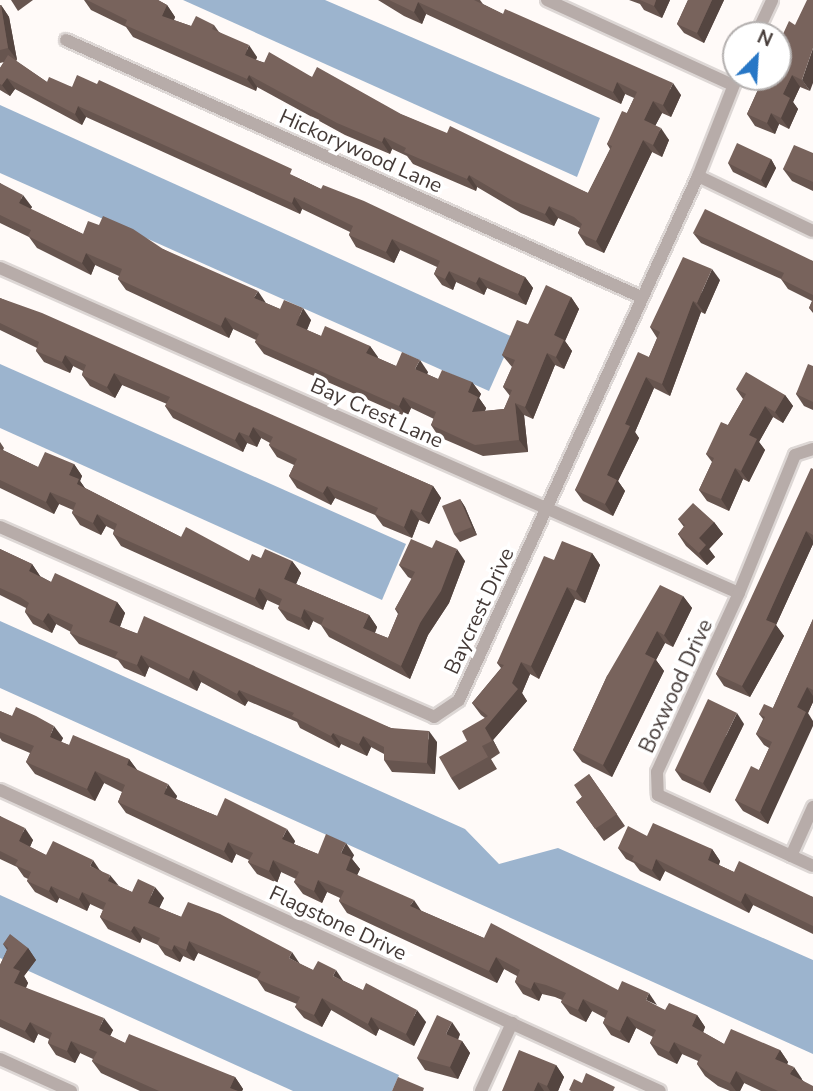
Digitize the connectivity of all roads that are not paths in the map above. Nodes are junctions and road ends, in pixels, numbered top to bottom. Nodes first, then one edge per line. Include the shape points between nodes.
1 (547, 0) edge
2 (772, 0) edge
3 (762, 21) edge
4 (66, 40) dead end
5 (722, 75) edge
6 (731, 91) edge
7 (698, 176) junction
8 (813, 231) edge
9 (0, 268) edge
10 (641, 297) junction
11 (813, 449) edge
12 (548, 509) junction
13 (0, 527) edge
14 (739, 593) junction
15 (0, 790) edge
16 (813, 807) edge
17 (791, 856) junction
18 (813, 866) edge
19 (512, 1023) junction
20 (0, 1059) edge
21 (71, 1091) edge
22 (481, 1091) edge
23 (660, 1091) edge

1 - 5 street
2 - 3 street
4 - 10 street, Hickorywood Lane
6 - 7 street, Baycrest Drive
7 - 8 street
7 - 10 street, Baycrest Drive
9 - 12 street, Bay Crest Lane
10 - 12 street, Baycrest Drive
11 - 14 street via 795,455
12 - 13 street, Baycrest Drive via 459,700 434,717
12 - 14 street, Bay Crest Lane
14 - 17 street, Boxwood Drive via 657,772 658,794
15 - 19 street, Flagstone Drive
16 - 17 street
17 - 18 street, Boxwood Drive
19 - 22 street
19 - 23 street, Flagstone Drive
20 - 21 street

